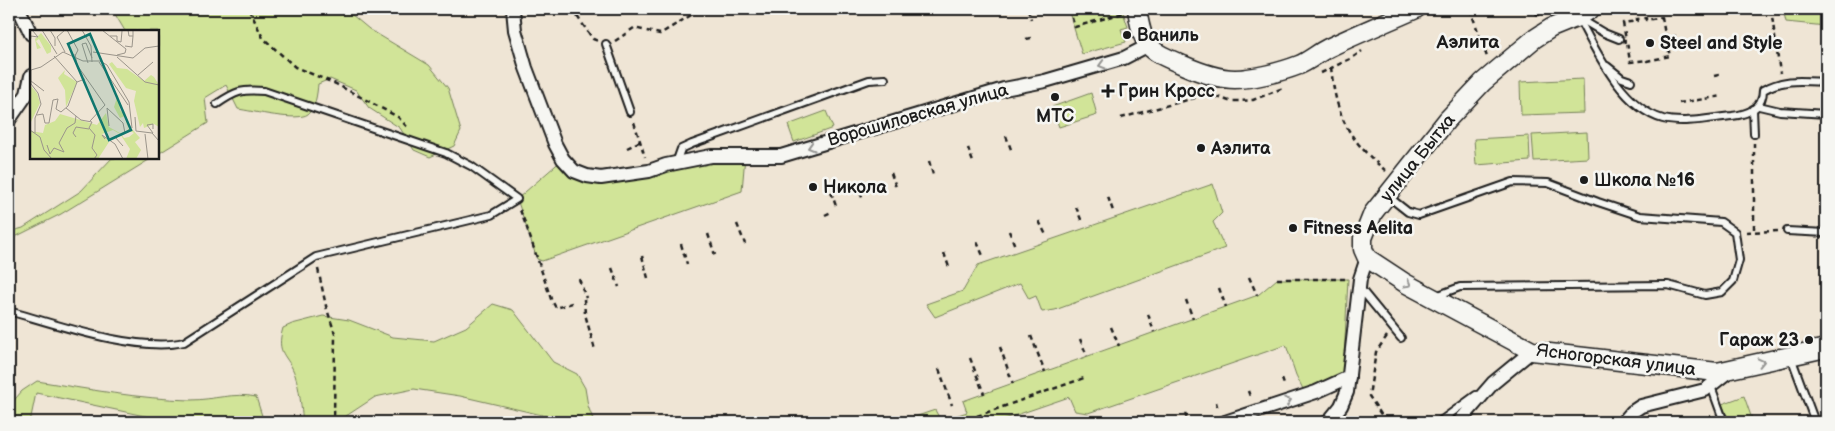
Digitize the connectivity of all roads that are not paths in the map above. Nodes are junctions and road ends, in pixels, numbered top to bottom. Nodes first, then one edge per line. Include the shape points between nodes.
1 (18, 9) edge
2 (513, 9) edge
3 (1416, 9) edge
4 (1561, 9) edge
5 (1132, 10) edge
6 (1584, 13) edge
7 (30, 32) edge
8 (1619, 39) dead end
9 (606, 44) road end
10 (1147, 46) junction
11 (1604, 64) junction
12 (886, 79) dead end
13 (30, 80) edge
14 (1631, 81) dead end
15 (1826, 82) edge
16 (218, 104) dead end
17 (1756, 108) junction
18 (630, 112) road end
19 (1826, 114) edge
20 (9, 120) edge
21 (1754, 134) road end
22 (676, 163) junction
23 (1388, 196) junction
24 (1787, 231) road end
25 (1826, 233) edge
26 (1367, 258) junction
27 (1359, 283) junction
28 (1433, 298) junction
29 (9, 311) edge
30 (1401, 338) dead end
31 (1826, 348) edge
32 (1532, 351) junction
33 (1790, 355) junction
34 (1731, 369) junction
35 (1349, 377) junction
36 (1493, 383) junction
37 (1710, 386) junction
38 (1626, 420) edge
39 (1225, 422) edge
40 (1328, 422) edge
41 (1438, 422) edge
42 (1459, 422) edge
43 (1724, 422) edge
44 (1815, 422) edge

1 - 7 street
2 - 22 street, Ворошиловская улица via 514,30 526,68 555,144 574,171 601,178 649,171
3 - 10 street via 1327,49 1300,65 1236,79 1193,69 1157,54
4 - 6 street
5 - 10 street
6 - 8 lane via 1604,33
6 - 11 lane
6 - 23 street, улица Бытха via 1551,28 1483,82 1447,120
9 - 18 lane
10 -> 22 street, Ворошиловская улица via 1124,58 1045,81 1004,89 781,156 711,156
11 - 14 lane
11 - 17 lane via 1638,104 1665,119 1737,116
12 - 22 lane via 869,80 692,144 681,149
13 - 20 street via 27,94
15 - 17 lane via 1781,82 1763,90 1763,98
16 - 29 lane via 234,92 246,89 264,91 437,150 471,166 517,199 491,215 316,257 184,342 170,346 108,338
17 - 19 lane
17 - 21 lane
23 - 26 street, улица Бытха via 1373,213 1367,226 1363,243
23 - 28 lane via 1408,212 1419,215 1514,182 1548,182 1640,216 1721,222 1735,232 1739,260 1733,281 1722,292 1706,295 1668,284 1460,287
24 - 25 lane
26 - 27 street, улица Бытха
26 -> 28 street, Ясногорская улица
27 - 30 lane
27 - 35 street, улица Бытха
28 - 32 street, Ясногорская улица
31 - 33 street, Ясногорская улица
32 - 34 street, Ясногорская улица via 1716,372
32 - 36 street
34 -> 33 street, Ясногорская улица
33 - 44 lane
34 - 37 street
39 -> 35 street via 1316,392
35 - 40 street, улица Бытха via 1341,406
36 - 41 lane
36 - 42 street
37 - 38 street via 1641,406
37 - 43 lane

